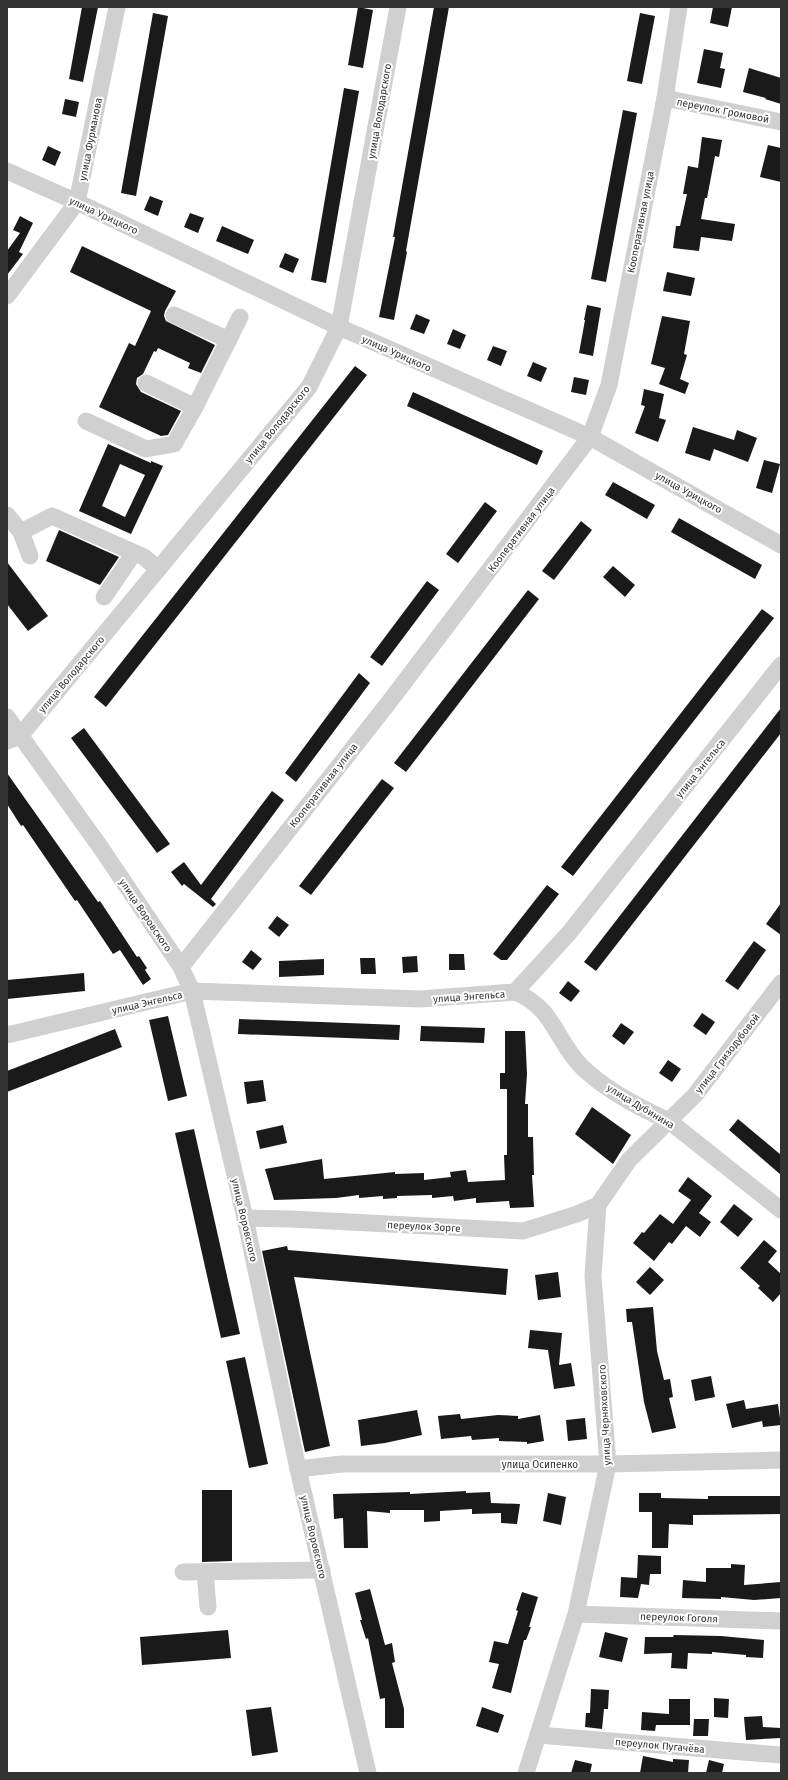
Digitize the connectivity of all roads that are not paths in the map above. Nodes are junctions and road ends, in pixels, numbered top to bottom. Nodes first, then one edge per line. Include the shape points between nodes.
1 (117, 7) edge
2 (398, 7) edge
3 (679, 7) edge
4 (665, 98) junction
5 (781, 122) edge
6 (7, 172) edge
7 (77, 202) junction
8 (7, 296) edge
9 (174, 315) dead end
10 (240, 317) dead end
11 (339, 328) junction
12 (229, 340) junction
13 (146, 383) dead end
14 (195, 407) junction
15 (86, 421) dead end
16 (590, 437) junction
17 (7, 515) edge
18 (21, 532) junction
19 (781, 545) edge
20 (134, 553) junction
21 (30, 556) dead end
22 (158, 569) junction
23 (104, 597) dead end
24 (781, 665) edge
25 (7, 717) edge
26 (14, 738) edge
27 (180, 967) junction
28 (781, 983) edge
29 (192, 991) junction
30 (515, 992) junction
31 (7, 1035) edge
32 (669, 1121) junction
33 (598, 1205) junction
34 (781, 1210) edge
35 (245, 1218) junction
36 (781, 1460) edge
37 (608, 1464) junction
38 (298, 1468) junction
39 (322, 1570) junction
40 (183, 1572) dead end
41 (205, 1572) junction
42 (208, 1607) dead end
43 (576, 1614) junction
44 (781, 1621) edge
45 (538, 1735) junction
46 (781, 1755) edge
47 (368, 1773) edge
48 (526, 1773) edge

1 - 7 street, улица Фурманова
2 - 11 street, улица Володарского
3 - 4 street, Кооперативная улица
4 - 5 street, переулок Громовой
4 - 16 street, Кооперативная улица via 609,384
6 - 7 street, улица Урицкого
7 - 8 street, улица Фурманова
7 - 11 street, улица Урицкого
9 - 12 street
10 - 12 street
11 - 16 street, улица Урицкого
11 - 22 street, улица Володарского via 309,387
12 - 14 street
13 - 14 street
14 - 15 street via 174,444 146,449
16 - 19 street, улица Урицкого
16 - 27 street, Кооперативная улица via 390,700
17 - 18 street
18 - 20 street via 52,516
18 - 21 street
20 - 22 street via 144,557
20 - 23 street
22 - 26 street, улица Володарского
24 - 30 street, улица Энгельса via 569,933
25 - 26 street, улица Воровского
26 - 27 street, улица Воровского via 101,848
27 - 29 street, улица Воровского
28 - 32 street, улица Гризодубовой via 695,1095
29 - 30 street, улица Энгельса via 420,999
29 - 31 street, улица Энгельса
29 - 35 street, улица Воровского
30 - 32 street, улица Дубинина via 541,1008 581,1066 614,1092
32 - 33 street via 629,1160
32 - 34 street, улица Дубинина
33 - 35 street, переулок Зорге via 524,1231 291,1218
33 - 37 street, улица Черняховского via 593,1276
35 - 38 street, улица Воровского
36 - 37 street, улица Осипенко
37 - 38 street, улица Осипенко via 342,1464
37 - 43 street, улица Черняховского
38 - 39 street, улица Воровского
39 - 41 street
39 - 47 street, улица Воровского
40 - 41 street
41 - 42 street
43 - 44 street, переулок Гоголя
43 - 45 street, улица Черняховского
45 - 46 street, переулок Пугачёва
45 - 48 street, улица Черняховского

